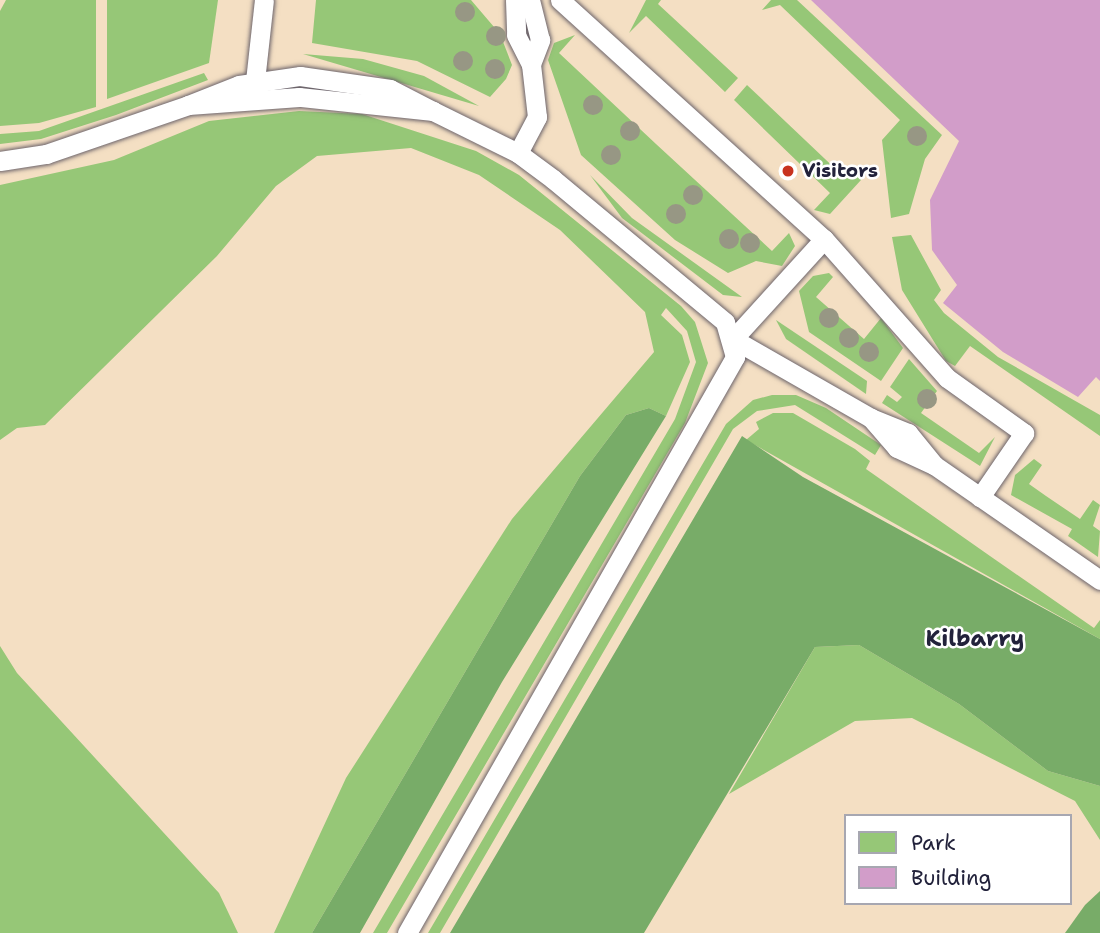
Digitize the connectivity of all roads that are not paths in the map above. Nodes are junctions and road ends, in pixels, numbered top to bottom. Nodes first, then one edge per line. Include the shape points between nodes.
1 (264, 0) edge
2 (515, 0) edge
3 (530, 0) edge
4 (560, 0) edge
5 (531, 64) junction
6 (255, 81) junction
7 (188, 105) junction
8 (433, 111) junction
9 (518, 152) junction
10 (0, 161) edge
11 (824, 239) junction
12 (733, 339) junction
13 (980, 497) junction
14 (1100, 580) edge
15 (407, 933) edge

1 - 6 lane
2 - 5 lane via 516,35
3 - 5 lane via 540,40
4 - 11 lane
5 - 9 lane via 537,117
6 - 7 lane
6 - 8 lane via 345,80 390,89
7 - 8 lane via 299,97
7 - 10 lane via 46,154
8 - 9 lane
9 - 12 lane via 708,306
11 - 12 lane
11 - 13 lane via 947,378 1024,433
12 - 13 lane via 871,418 897,448 934,465
12 - 15 lane via 736,357 725,385
13 - 14 lane

